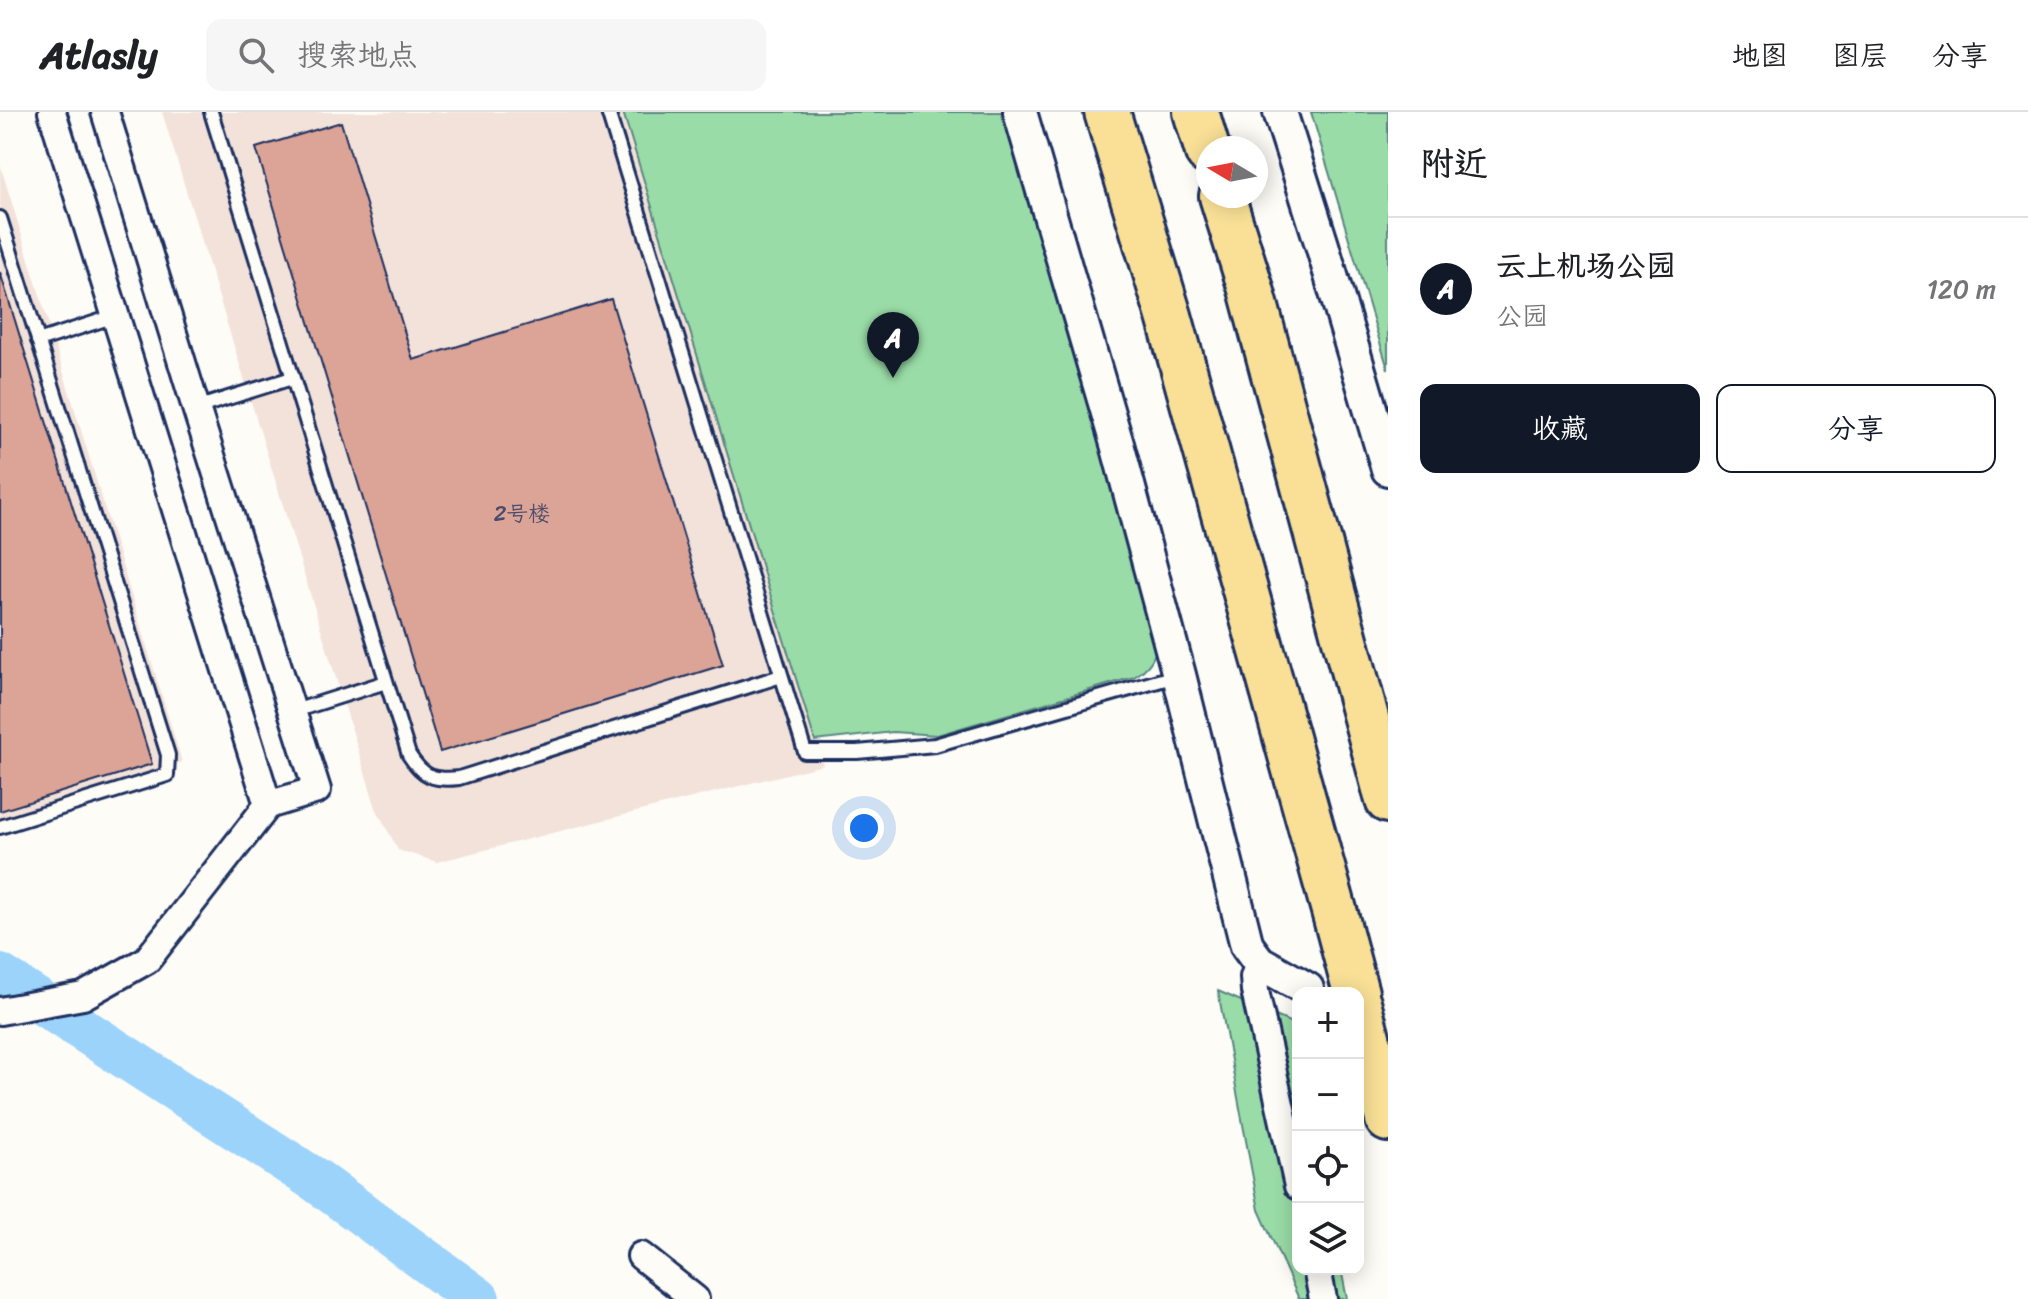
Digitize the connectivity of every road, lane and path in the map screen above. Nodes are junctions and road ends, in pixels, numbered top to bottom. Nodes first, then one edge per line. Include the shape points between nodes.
1 (52, 112) edge
2 (105, 112) edge
3 (211, 112) edge
4 (608, 112) edge
5 (1020, 112) edge
6 (1107, 112) edge
7 (1196, 112) edge
8 (1280, 112) edge
9 (1203, 136) edge
10 (1226, 208) edge
11 (0, 218) edge
12 (115, 316) junction
13 (38, 341) junction
14 (292, 378) junction
15 (196, 408) junction
16 (1388, 469) edge
17 (1179, 675) junction
18 (781, 676) junction
19 (386, 682) junction
20 (291, 712) junction
21 (1388, 800) edge
22 (268, 805) junction
23 (0, 827) edge
24 (1259, 962) junction
25 (1303, 987) edge
26 (1354, 987) edge
27 (0, 1011) edge
28 (1364, 1025) edge
29 (1388, 1119) edge
30 (1292, 1159) edge
31 (641, 1256) dead end
32 (1318, 1275) edge
33 (695, 1299) edge
34 (1323, 1299) edge

1 - 12 street
2 - 15 street
3 - 14 lane
4 - 18 lane
5 - 17 street
6 - 26 highway via 1169,316
7 - 9 highway
8 - 16 street
10 - 21 highway
11 - 13 lane
12 - 13 lane
12 - 22 street
13 - 23 lane via 168,755 167,775
14 - 15 lane
14 - 19 lane
15 - 20 street
17 - 18 lane via 935,745 857,752 805,752
17 - 24 street via 1247,946
18 - 19 lane via 443,780 429,777 409,755
19 - 20 lane
20 - 22 street via 317,790
22 - 27 street via 147,960 83,996
24 - 25 street
24 - 30 street via 1255,991
28 - 29 highway
31 - 33 street
32 - 34 street

